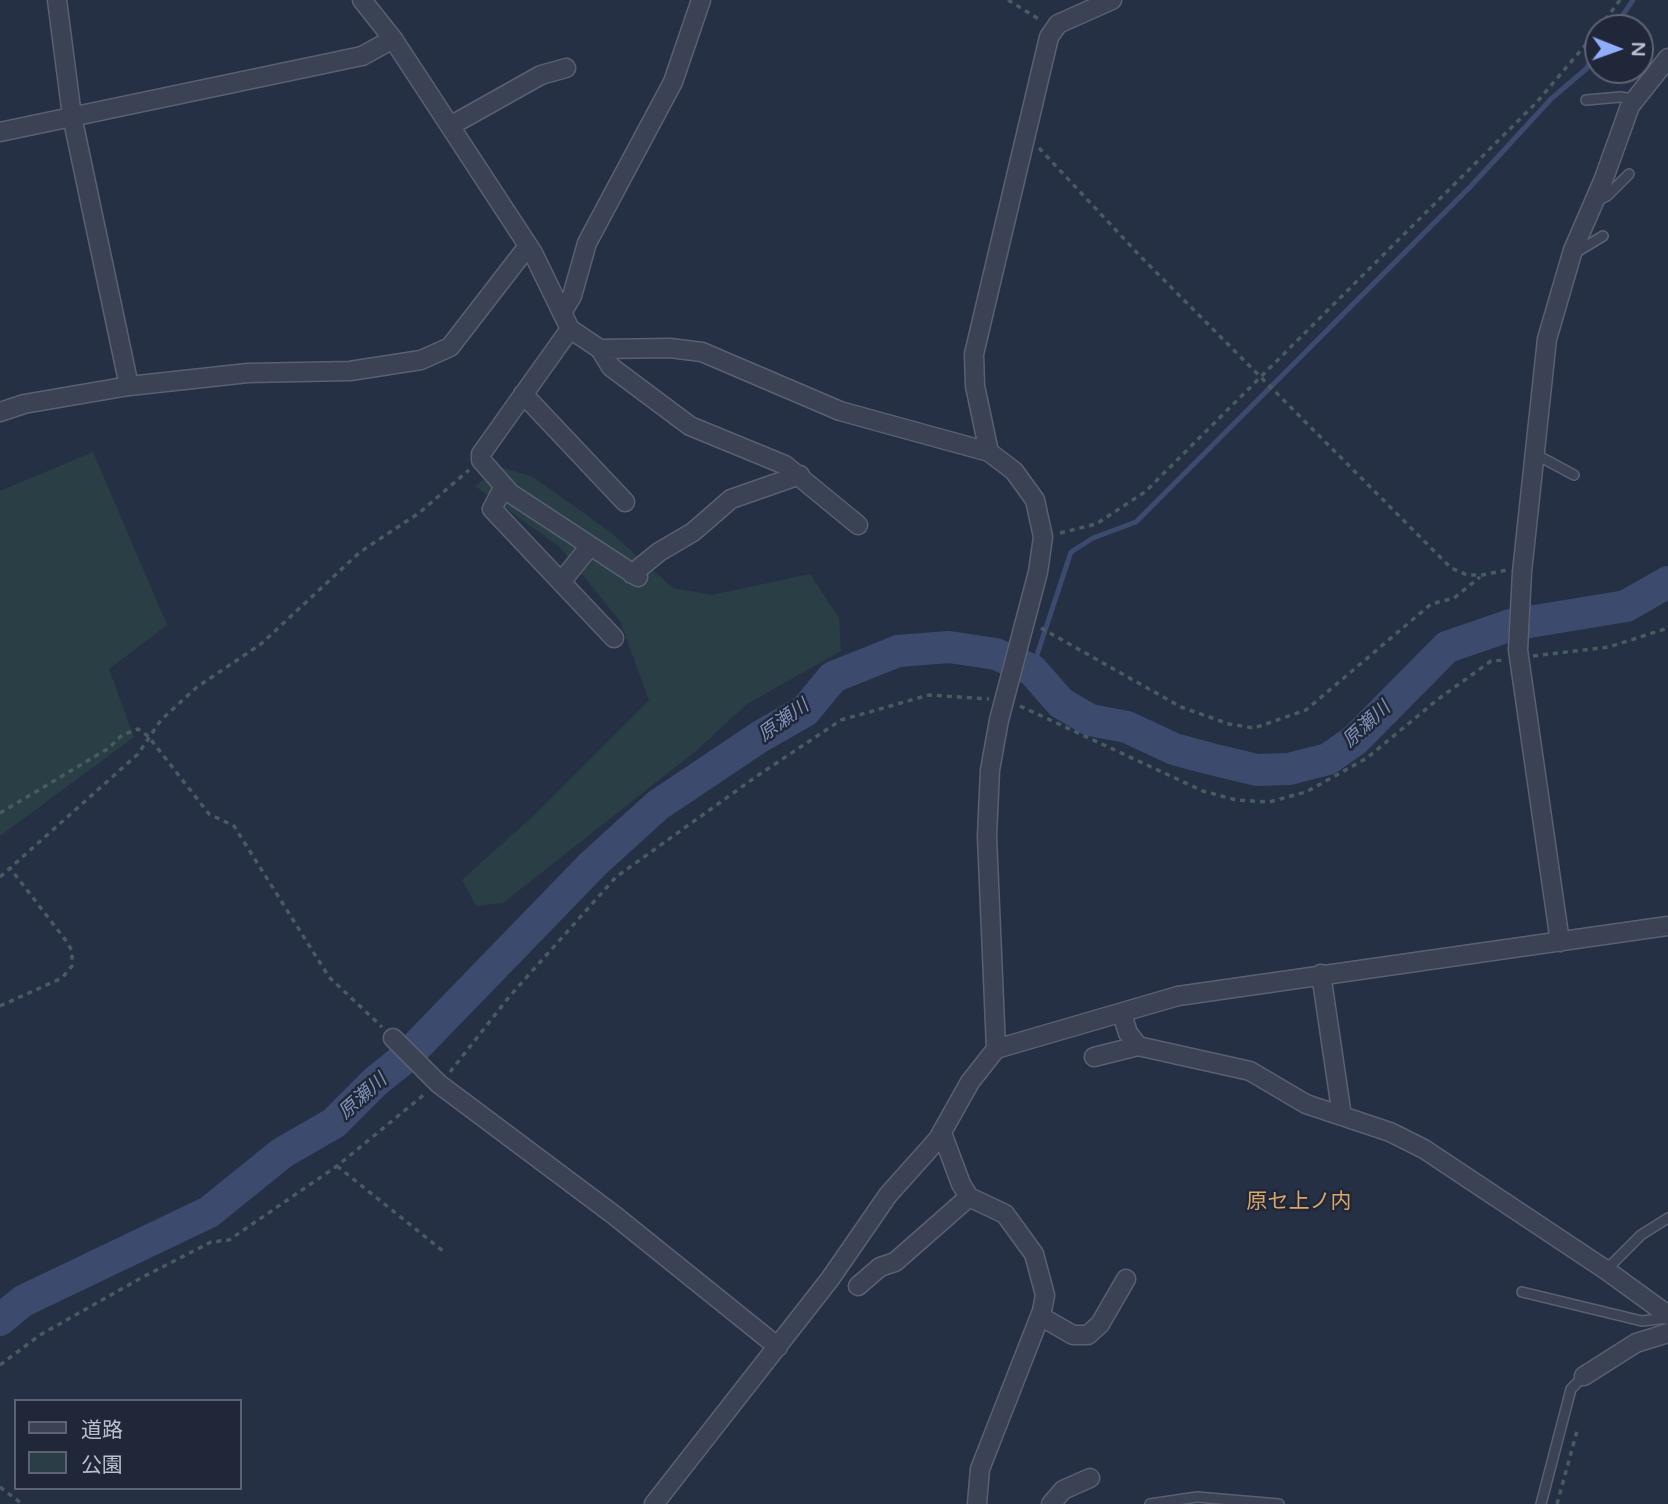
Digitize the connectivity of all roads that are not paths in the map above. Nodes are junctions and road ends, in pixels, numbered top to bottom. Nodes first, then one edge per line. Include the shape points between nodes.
1 (57, 0) edge
2 (362, 0) edge
3 (701, 0) edge
4 (1112, 0) edge
5 (393, 38) junction
6 (1668, 58) edge
7 (566, 68) dead end
8 (1635, 99) junction
9 (1586, 100) dead end
10 (72, 116) junction
11 (450, 126) junction
12 (0, 132) edge
13 (1629, 174) dead end
14 (1593, 203) junction
15 (1603, 236) dead end
16 (528, 246) junction
17 (1571, 256) junction
18 (562, 313) junction
19 (570, 329) junction
20 (600, 349) junction
21 (129, 386) junction
22 (523, 394) junction
23 (0, 412) edge
24 (989, 452) junction
25 (1535, 454) junction
26 (800, 475) junction
27 (1574, 475) dead end
28 (504, 486) junction
29 (625, 502) dead end
30 (858, 525) dead end
31 (590, 546) junction
32 (561, 582) junction
33 (614, 638) dead end
34 (1668, 926) edge
35 (1560, 942) junction
36 (1321, 974) junction
37 (1122, 1014) junction
38 (393, 1038) road end
39 (1138, 1046) junction
40 (996, 1049) junction
41 (1094, 1057) dead end
42 (1342, 1116) junction
43 (942, 1133) junction
44 (970, 1197) junction
45 (1668, 1219) edge
46 (856, 1244) junction
47 (880, 1266) junction
48 (1606, 1270) junction
49 (1126, 1279) dead end
50 (858, 1286) dead end
51 (1522, 1292) dead end
52 (1040, 1316) junction
53 (1668, 1317) edge
54 (1668, 1334) edge
55 (778, 1347) junction
56 (1584, 1376) joint
57 (1090, 1478) dead end
58 (654, 1504) edge
59 (977, 1504) edge
60 (1051, 1504) edge
61 (1150, 1504) edge
62 (1279, 1504) edge
63 (1541, 1504) edge

1 - 10 street
2 - 5 street
3 - 18 street via 673,82 587,243 572,296
4 - 24 street via 1058,24 1049,37 974,354 975,386
5 - 10 street via 362,56
5 - 11 street
6 - 8 street
7 - 11 street via 541,75
8 - 9 lane
8 - 14 street
10 - 12 street
10 - 21 street
11 - 16 street
13 - 14 lane
14 - 17 street
15 - 17 lane
16 - 18 street
16 - 21 street via 450,347 421,360 350,371 248,373
17 - 25 street via 1547,338
18 - 19 street
19 - 20 street
19 - 22 street
20 - 24 street via 702,352 840,411
20 - 26 street via 611,367 690,426
21 - 23 street
22 - 28 street via 481,453 481,460
22 - 29 street
24 - 40 street via 1014,471 1035,500 1043,537 990,770 986,836
25 - 27 lane
25 - 35 street via 1518,654
26 - 30 street
26 - 31 street via 731,499 635,575
28 - 31 street
28 - 32 street via 492,509
31 - 32 street
32 - 33 street
34 - 35 street
35 - 36 street
36 - 37 street via 1178,996
36 - 42 street
37 - 39 street
37 - 40 street
38 - 55 street via 437,1083 614,1215
39 - 41 street
39 - 42 street via 1250,1071 1307,1104
40 - 43 street via 970,1082
42 - 48 street via 1424,1149
43 - 44 street
43 - 46 street via 888,1195
44 - 47 street via 895,1262
44 - 52 street via 1005,1214 1034,1254 1045,1295
45 - 48 lane via 1641,1235
46 - 47 street
46 - 55 street
47 - 50 street
48 - 53 street
49 - 52 street via 1100,1324 1088,1335 1073,1335
51 - 53 lane via 1642,1321
52 - 59 street via 980,1469
54 - 56 street via 1636,1343
55 - 58 street
56 - 63 lane via 1571,1388
57 - 60 street via 1063,1490
61 - 62 lane via 1197,1497

